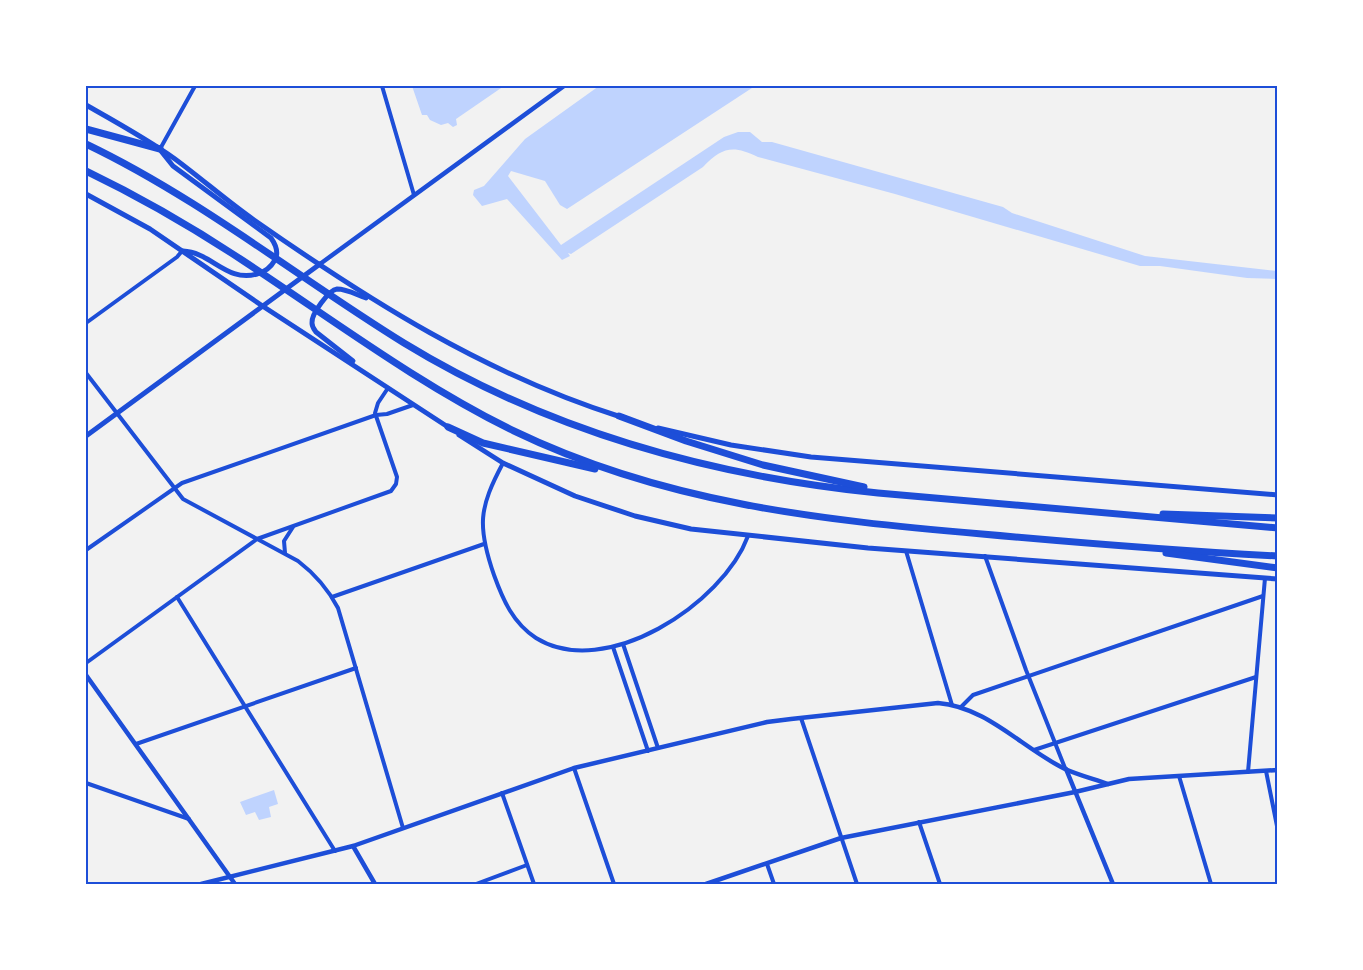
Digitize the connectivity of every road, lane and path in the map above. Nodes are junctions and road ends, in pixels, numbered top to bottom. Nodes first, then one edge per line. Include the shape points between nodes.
1 (195, 86) edge
2 (382, 86) edge
3 (564, 86) edge
4 (86, 105) edge
5 (86, 129) edge
6 (86, 144) edge
7 (160, 149) junction
8 (86, 171) edge
9 (86, 194) edge
10 (414, 195) junction
11 (182, 251) junction
12 (320, 264) junction
13 (378, 303) junction
14 (264, 307) junction
15 (86, 323) edge
16 (363, 371) junction
17 (86, 373) edge
18 (388, 388) junction
19 (414, 405) junction
20 (116, 414) junction
21 (376, 415) junction
22 (619, 416) junction
23 (448, 427) junction
24 (86, 436) edge
25 (503, 463) junction
26 (647, 483) junction
27 (173, 488) junction
28 (902, 495) junction
29 (1278, 495) edge
30 (1075, 510) junction
31 (1278, 518) edge
32 (294, 526) junction
33 (1278, 528) edge
34 (748, 536) junction
35 (257, 539) junction
36 (1074, 542) junction
37 (484, 544) junction
38 (86, 550) edge
39 (906, 551) junction
40 (285, 554) junction
41 (985, 556) junction
42 (1278, 556) edge
43 (1278, 568) edge
44 (1265, 578) junction
45 (1278, 579) edge
46 (1263, 596) junction
47 (177, 597) junction
48 (332, 597) junction
49 (623, 644) junction
50 (613, 647) junction
51 (86, 663) edge
52 (356, 668) junction
53 (86, 675) edge
54 (1028, 676) junction
55 (1256, 677) junction
56 (952, 705) junction
57 (245, 706) junction
58 (961, 707) junction
59 (801, 718) junction
60 (136, 744) junction
61 (1055, 744) junction
62 (658, 748) junction
63 (1034, 750) junction
64 (648, 751) junction
65 (574, 768) junction
66 (1065, 769) junction
67 (1278, 770) edge
68 (1266, 771) junction
69 (1248, 772) junction
70 (1178, 775) junction
71 (86, 783) edge
72 (1108, 784) junction
73 (1075, 792) junction
74 (502, 793) junction
75 (190, 819) junction
76 (919, 822) junction
77 (403, 828) junction
78 (1278, 831) edge
79 (841, 838) junction
80 (353, 846) junction
81 (335, 851) junction
82 (767, 864) junction
83 (527, 865) junction
84 (231, 877) junction
85 (1112, 883) edge
86 (372, 884) edge
87 (201, 885) edge
88 (236, 885) edge
89 (476, 885) edge
90 (534, 885) edge
91 (614, 885) edge
92 (706, 885) edge
93 (774, 885) edge
94 (857, 885) edge
95 (940, 885) edge
96 (1104, 885) edge
97 (1211, 885) edge

1 - 7 street
2 - 10 street
3 - 10 street
4 - 7 main road
5 - 7 highway
6 - 28 highway via 202,209 404,343 519,404 573,426 695,463 821,486
7 - 11 main road via 172,166 271,238 277,253 265,271 243,277 198,254
7 - 12 main road
8 - 26 highway via 219,245 438,389 506,427 580,460
9 - 11 main road
10 - 12 street
11 - 14 main road
11 - 15 street
12 - 13 main road
12 - 14 main road
13 - 16 main road via 345,290 334,290 312,320 316,332
13 - 22 main road via 500,370
14 - 16 main road
14 - 20 main road
16 - 18 main road
17 - 20 street
18 - 19 main road
18 - 21 street via 376,406
19 - 21 street
19 - 23 main road
20 - 24 main road
20 - 27 street
21 - 27 street
21 - 32 street via 396,486 384,495
22 - 28 highway via 771,467
22 - 29 main road via 709,440 788,454
23 - 25 main road
23 - 26 highway via 487,444
25 - 34 main road via 614,510 691,529
25 - 37 street via 484,506
26 - 36 highway via 727,502 836,520
27 - 35 street via 183,499
27 - 38 street
28 - 30 highway
30 - 31 highway
30 - 33 highway
32 - 35 street
32 - 40 street via 284,541
34 - 39 main road
34 - 49 street via 732,564 698,600 664,625
35 - 40 street
35 - 47 street
36 - 42 highway
36 - 43 highway
37 - 48 street
37 - 50 street via 505,603 528,632 565,650
39 - 41 main road
39 - 56 street
40 - 48 street via 310,570
41 - 44 main road
41 - 54 street
44 - 45 main road
44 - 46 street
46 - 54 street
46 - 55 street
47 - 51 street
47 - 57 street
48 - 52 street
49 - 50 street
49 - 62 street
50 - 64 street
52 - 57 street
52 - 77 street
53 - 60 street
54 - 58 street via 973,695
54 - 61 street
55 - 61 street
55 - 69 street
56 - 58 street
56 - 59 street via 938,703
57 - 60 street
57 - 81 street
58 - 63 street
59 - 62 street via 766,722
59 - 79 street
60 - 75 street
61 - 63 street
61 - 66 street
62 - 64 street
63 - 66 street
64 - 65 street
65 - 74 street
65 - 91 street
66 - 72 street
66 - 73 street
67 - 68 street
68 - 69 street
68 - 78 street
69 - 70 street
70 - 72 street
70 - 97 street
71 - 75 street
72 - 73 street
73 - 76 street
73 - 85 street
74 - 77 street
74 - 83 street
75 - 84 street
76 - 79 street
76 - 95 street
77 - 80 street
79 - 82 street
79 - 94 street
80 - 81 street
80 - 86 street
81 - 84 street
82 - 92 street
82 - 93 street
83 - 89 street
83 - 90 street
84 - 87 street
84 - 88 street
85 - 96 street

